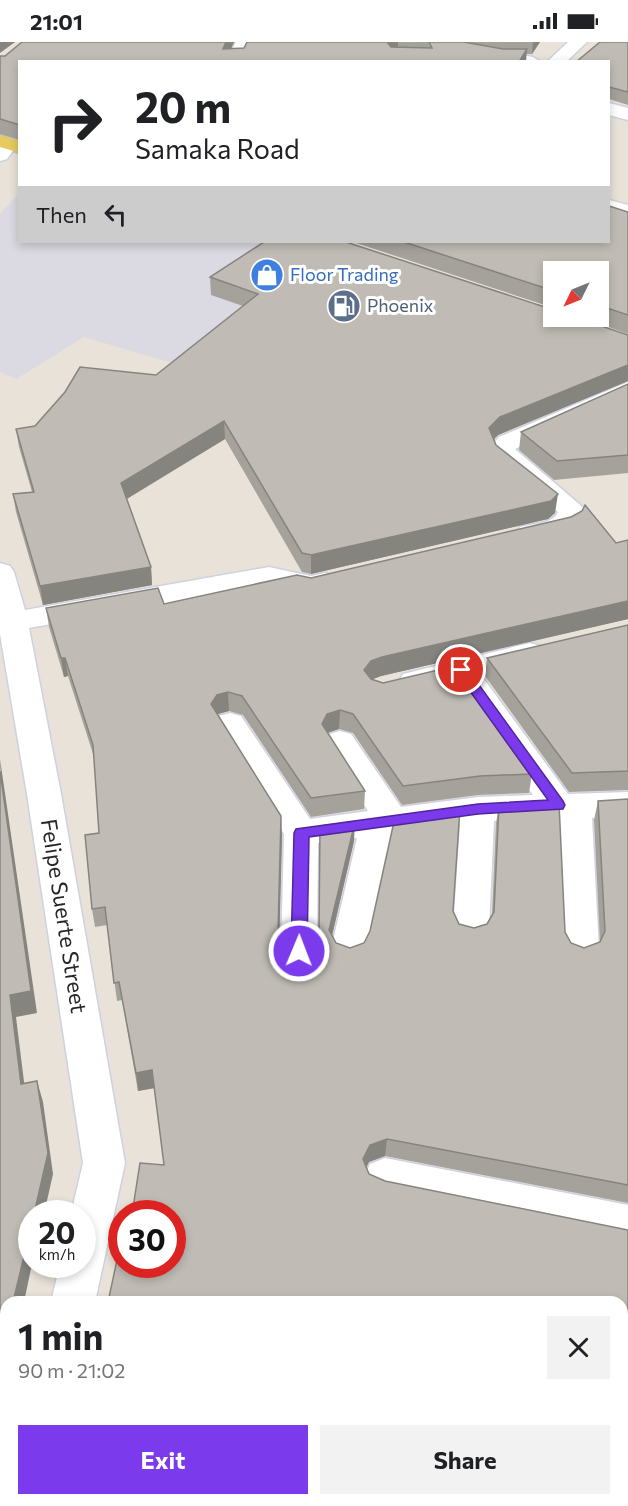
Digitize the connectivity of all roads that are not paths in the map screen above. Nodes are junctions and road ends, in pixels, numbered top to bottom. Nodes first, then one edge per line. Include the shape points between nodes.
1 (245, 42) edge
2 (424, 42) edge
3 (578, 42) edge
4 (235, 60) edge
5 (522, 60) edge
6 (557, 60) edge
7 (610, 109) edge
8 (628, 114) edge
9 (610, 206) edge
10 (628, 211) edge
11 (628, 388) edge
12 (502, 540) edge
13 (0, 572) edge
14 (356, 575) edge
15 (7, 622) edge
16 (561, 646) edge
17 (461, 670) junction
18 (382, 689) edge
19 (230, 724) dead end
20 (340, 742) dead end
21 (628, 804) edge
22 (566, 805) junction
23 (478, 809) junction
24 (385, 823) junction
25 (302, 833) junction
26 (471, 930) edge
27 (349, 949) edge
28 (581, 949) edge
29 (299, 951) edge
30 (385, 1177) dead end
31 (96, 1200) edge
32 (628, 1225) edge
33 (79, 1278) edge
34 (74, 1296) edge

1 - 4 street
2 - 5 street
3 - 6 street
7 - 8 street
9 - 10 street
11 - 12 street via 508,441 502,448 504,455 572,510 568,521 558,527
13 - 15 street, Felipe Suerte Street
14 - 15 street via 311,585 269,576
15 - 31 street, Felipe Suerte Street via 44,794 104,1163
16 - 17 street
17 - 18 street
17 - 22 street
19 - 25 street
20 - 24 street
21 - 22 street
22 - 23 street
22 - 28 street
23 - 24 street
23 - 26 street
24 - 25 street
24 - 27 street
25 - 29 street
30 - 32 street
33 - 34 street, Felipe Suerte Street

